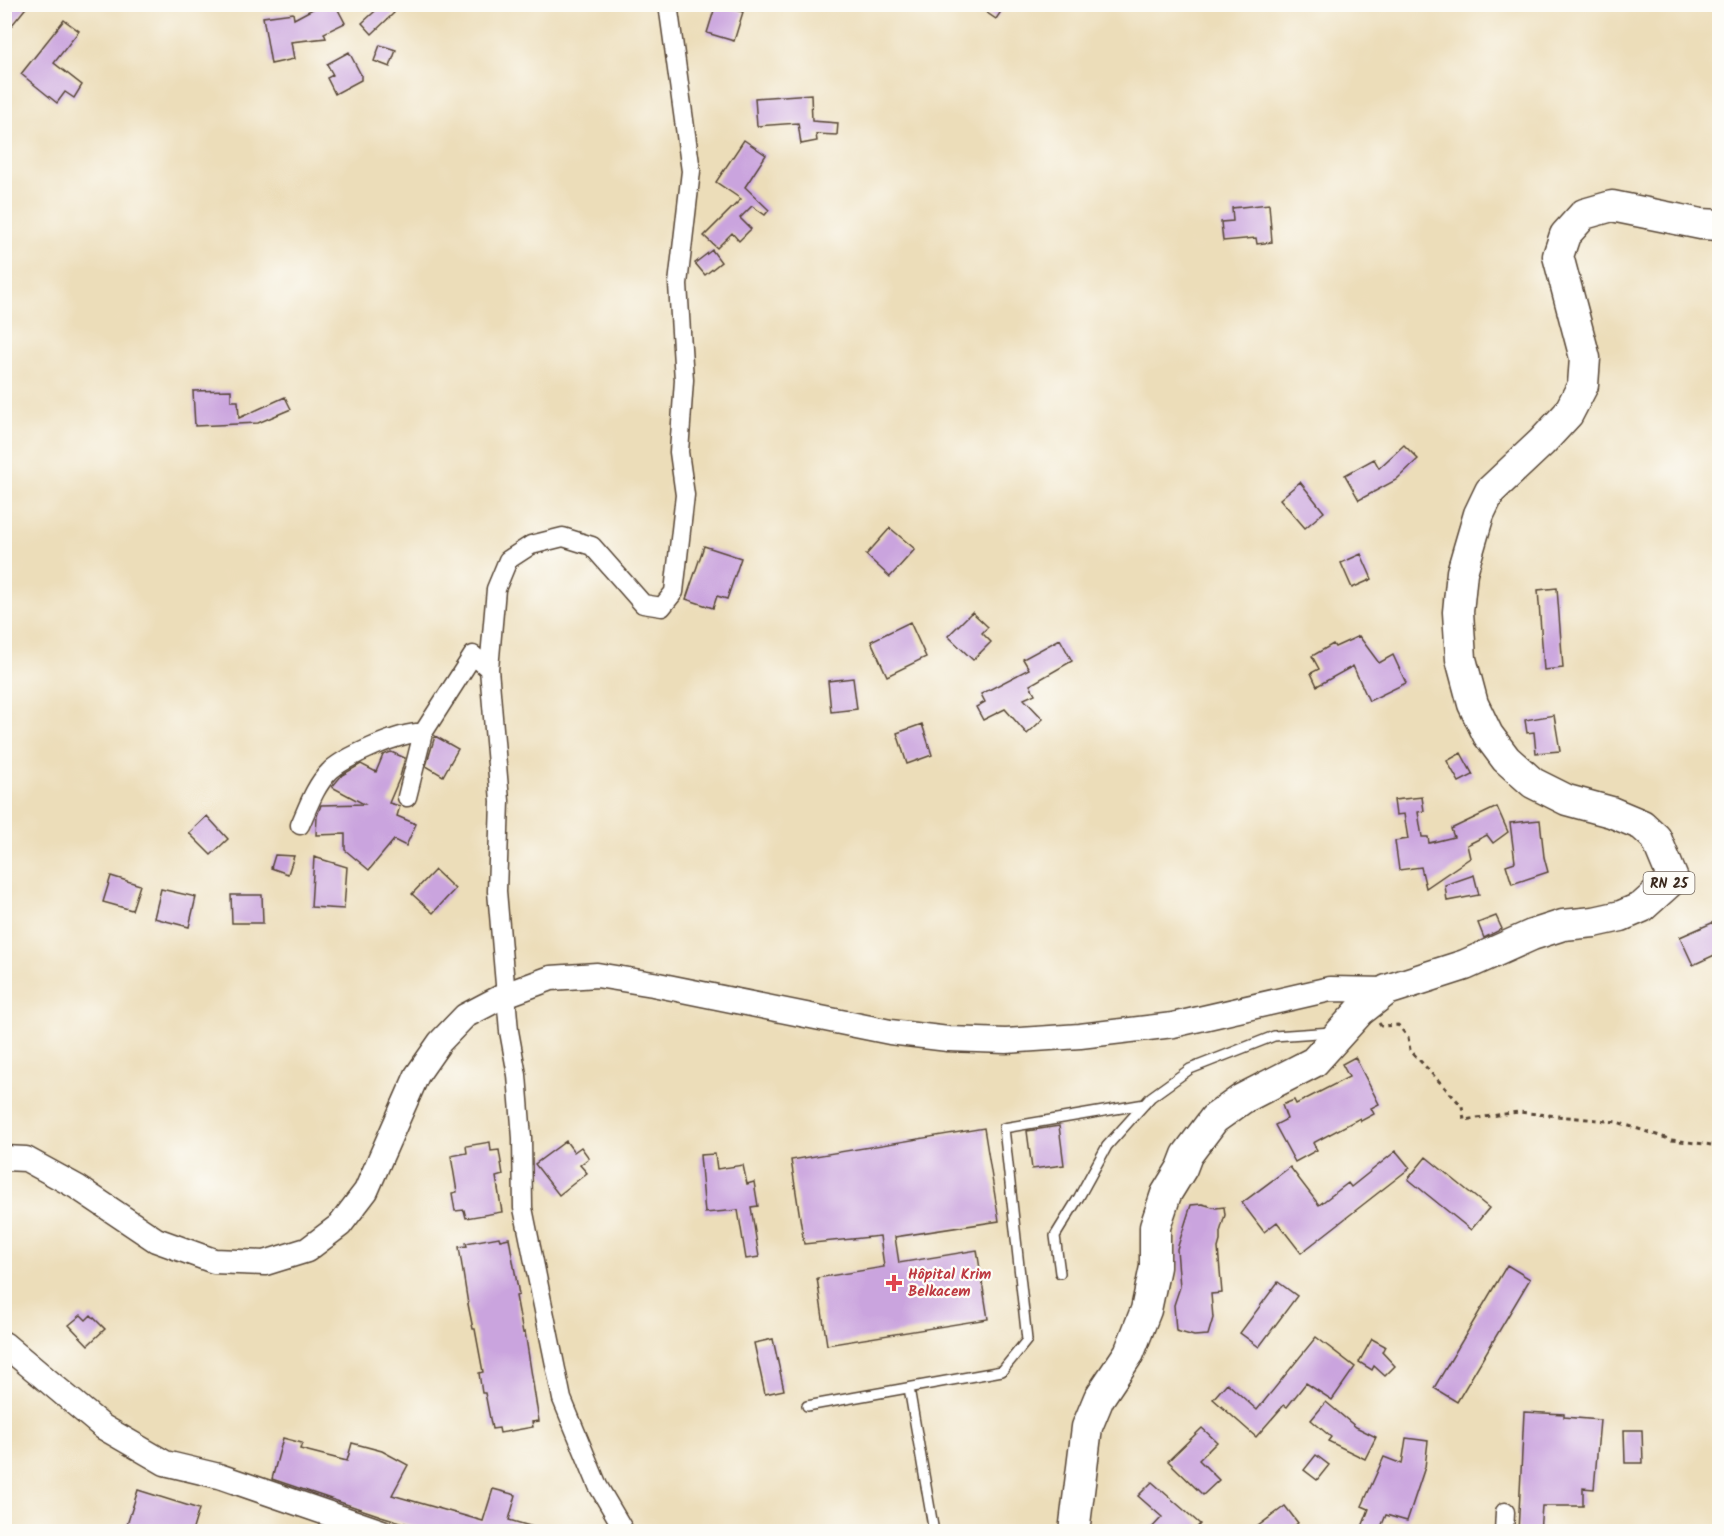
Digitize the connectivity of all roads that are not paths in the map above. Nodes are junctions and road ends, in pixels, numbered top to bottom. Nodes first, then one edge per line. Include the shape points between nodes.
1 (668, 4) edge
2 (1719, 225) edge
3 (489, 669) junction
4 (423, 733) junction
5 (407, 797) dead end
6 (300, 825) dead end
7 (505, 995) junction
8 (1377, 998) junction
9 (1343, 1031) junction
10 (1144, 1104) junction
11 (4, 1158) edge
12 (1060, 1273) dead end
13 (4, 1344) edge
14 (909, 1388) junction
15 (807, 1406) dead end
16 (1505, 1512) dead end
17 (382, 1532) edge
18 (625, 1532) edge
19 (934, 1532) edge
20 (1074, 1532) edge
21 (1504, 1532) edge

1 - 3 street via 691,171 678,284 684,380 679,452 685,495 674,592 662,607 643,603 592,546 563,537 531,545 508,560 496,589
2 - 8 main road, RN 25 via 1612,206 1584,214 1565,235 1558,256 1585,358 1582,385 1568,414 1490,490 1462,572 1458,612 1461,659 1473,704 1488,735 1506,759 1533,783 1568,800 1642,825 1656,838 1673,879 1642,907 1621,916 1563,925 1532,935
3 - 4 street via 473,655
3 - 7 street via 500,801 497,891
4 - 5 street
4 - 6 street via 387,741 329,771
7 - 8 street via 551,978 597,975 890,1032 1006,1041 1173,1024 1330,989
7 - 11 street via 465,1016 440,1042 417,1075 366,1191 340,1225 306,1250 265,1263 214,1261 156,1240 77,1186 27,1159
7 - 18 street via 518,1075 523,1208 562,1398 598,1486
8 - 9 main road, RN 25
9 - 10 lane via 1274,1036 1191,1069
9 - 20 main road, RN 25 via 1314,1062 1242,1099 1214,1119 1187,1155 1166,1194 1155,1227 1155,1267 1146,1310 1129,1353 1099,1398 1087,1427
10 - 12 lane via 1107,1146 1055,1236
10 - 14 lane via 1004,1128 1027,1340 1002,1371
13 - 17 street via 103,1428 165,1464 219,1476
14 - 15 lane
14 - 19 lane
16 - 21 street

